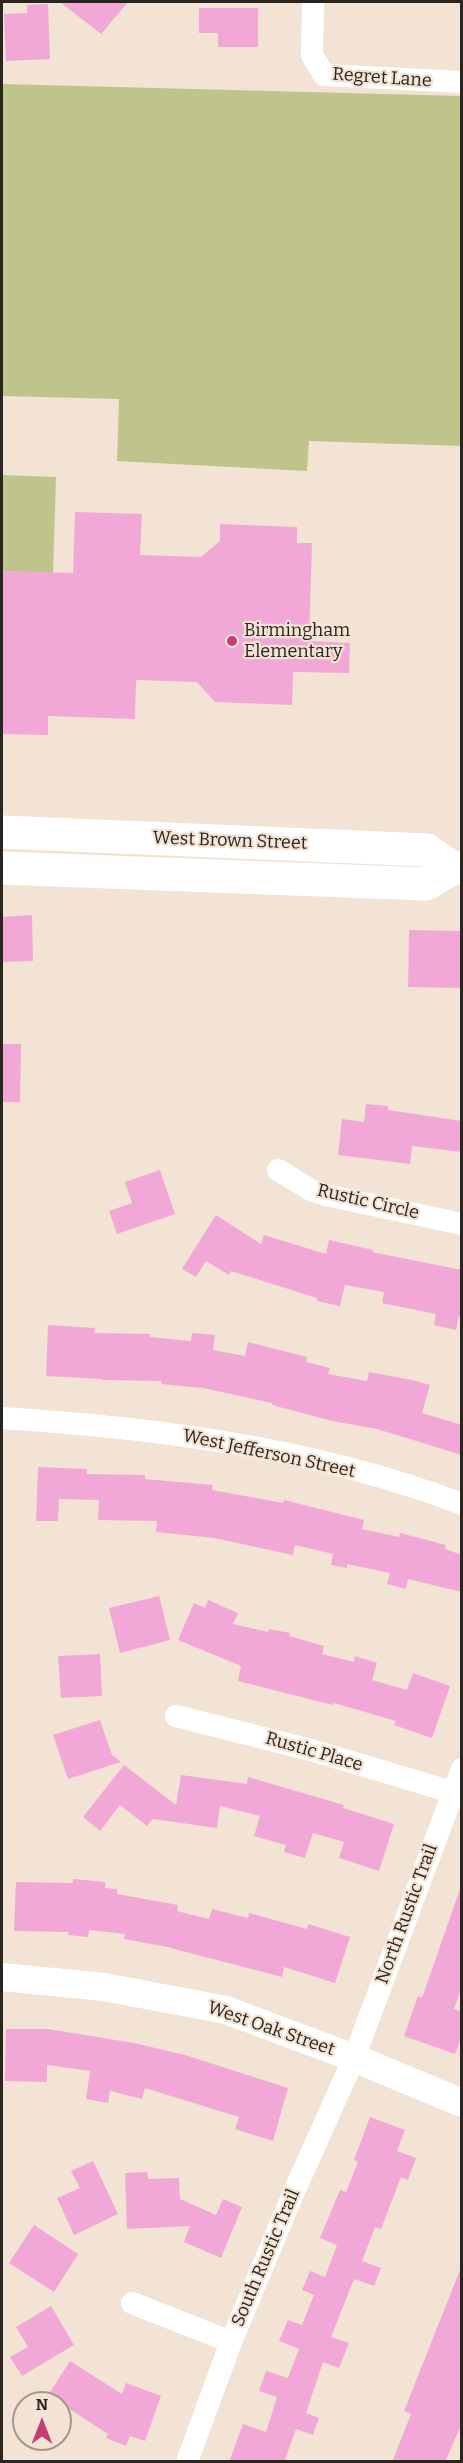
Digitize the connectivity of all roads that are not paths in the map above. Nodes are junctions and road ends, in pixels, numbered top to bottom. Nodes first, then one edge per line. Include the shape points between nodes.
1 (313, 2) edge
2 (462, 82) edge
3 (2, 832) edge
4 (2, 868) edge
5 (457, 868) edge
6 (278, 1170) dead end
7 (462, 1224) edge
8 (2, 1418) edge
9 (462, 1504) edge
10 (176, 1716) dead end
11 (462, 1769) edge
12 (452, 1792) junction
13 (2, 1977) edge
14 (354, 2058) junction
15 (462, 2103) edge
16 (132, 2302) dead end
17 (231, 2342) junction
18 (187, 2462) edge

1 - 2 street, Regret Lane via 312,55 324,75
3 - 5 main road, West Brown Street via 427,850
4 - 5 main road, West Brown Street via 426,884
6 - 7 street, Rustic Circle via 326,1195
8 - 9 street, West Jefferson Street via 221,1441 331,1464
10 - 12 street, Rustic Place via 311,1750
11 - 12 street, North Rustic Trail
12 - 14 street, North Rustic Trail
13 - 14 street, West Oak Street via 104,1987 226,2010
14 - 15 street, West Oak Street
14 - 17 street, South Rustic Trail
16 - 17 street
17 - 18 street, South Rustic Trail

